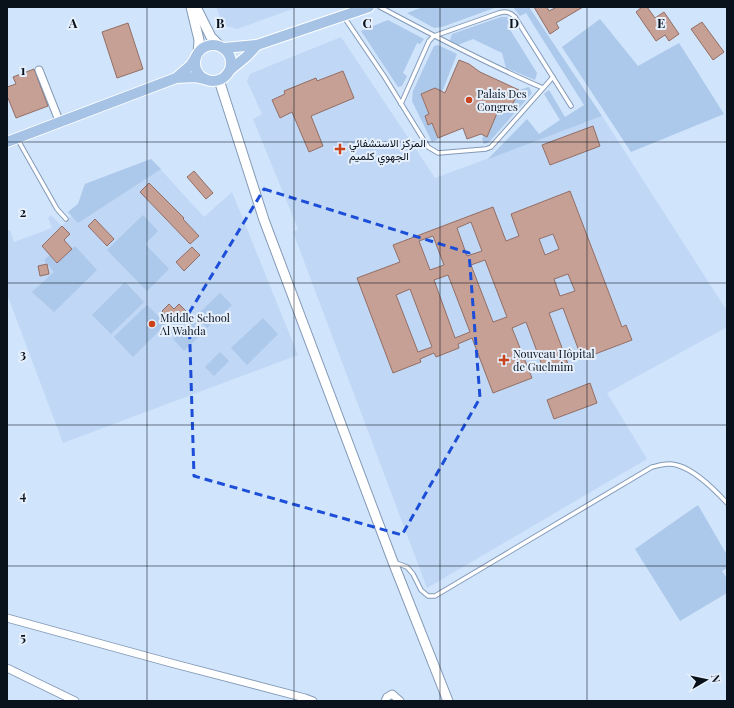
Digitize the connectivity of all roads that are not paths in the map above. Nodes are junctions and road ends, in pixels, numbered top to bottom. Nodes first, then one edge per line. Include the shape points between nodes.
1 (191, 7) edge
2 (196, 7) edge
3 (369, 7) edge
4 (380, 7) edge
5 (343, 16) junction
6 (434, 36) junction
7 (257, 45) junction
8 (222, 47) junction
9 (197, 55) junction
10 (39, 70) dead end
11 (230, 70) junction
12 (553, 77) junction
13 (176, 78) junction
14 (205, 79) junction
15 (219, 80) junction
16 (543, 88) junction
17 (401, 104) junction
18 (571, 106) dead end
19 (60, 123) junction
20 (17, 139) junction
21 (7, 142) edge
22 (66, 219) dead end
23 (727, 503) edge
24 (393, 562) junction
25 (7, 618) edge
26 (7, 668) edge
27 (75, 701) edge
28 (313, 701) edge
29 (385, 701) edge
30 (400, 701) edge
31 (448, 701) edge

1 - 9 street via 199,40
2 - 8 street via 211,37
3 - 5 main road
4 - 6 lane
5 - 7 main road
5 - 17 lane
6 - 12 lane via 506,11 515,17
6 - 16 lane
6 - 17 lane via 429,41
7 - 8 main road
7 - 11 main road
8 - 9 main road via 210,45
8 - 11 main road via 231,60
9 - 13 main road via 191,65
9 - 14 main road via 196,70
10 - 19 street
11 - 15 main road via 226,77
12 - 16 lane
12 - 18 lane
13 - 14 main road
13 - 19 main road
14 - 15 main road
15 - 24 street via 264,220
16 - 17 lane via 494,144 486,149 438,153 433,151
19 - 20 main road
20 - 21 main road
20 - 22 lane via 57,209
23 - 24 lane via 714,489 680,466 669,464 652,467 435,596 428,596 421,590 407,567
24 - 31 street
25 - 28 street
26 - 27 street
29 - 30 street via 392,694

